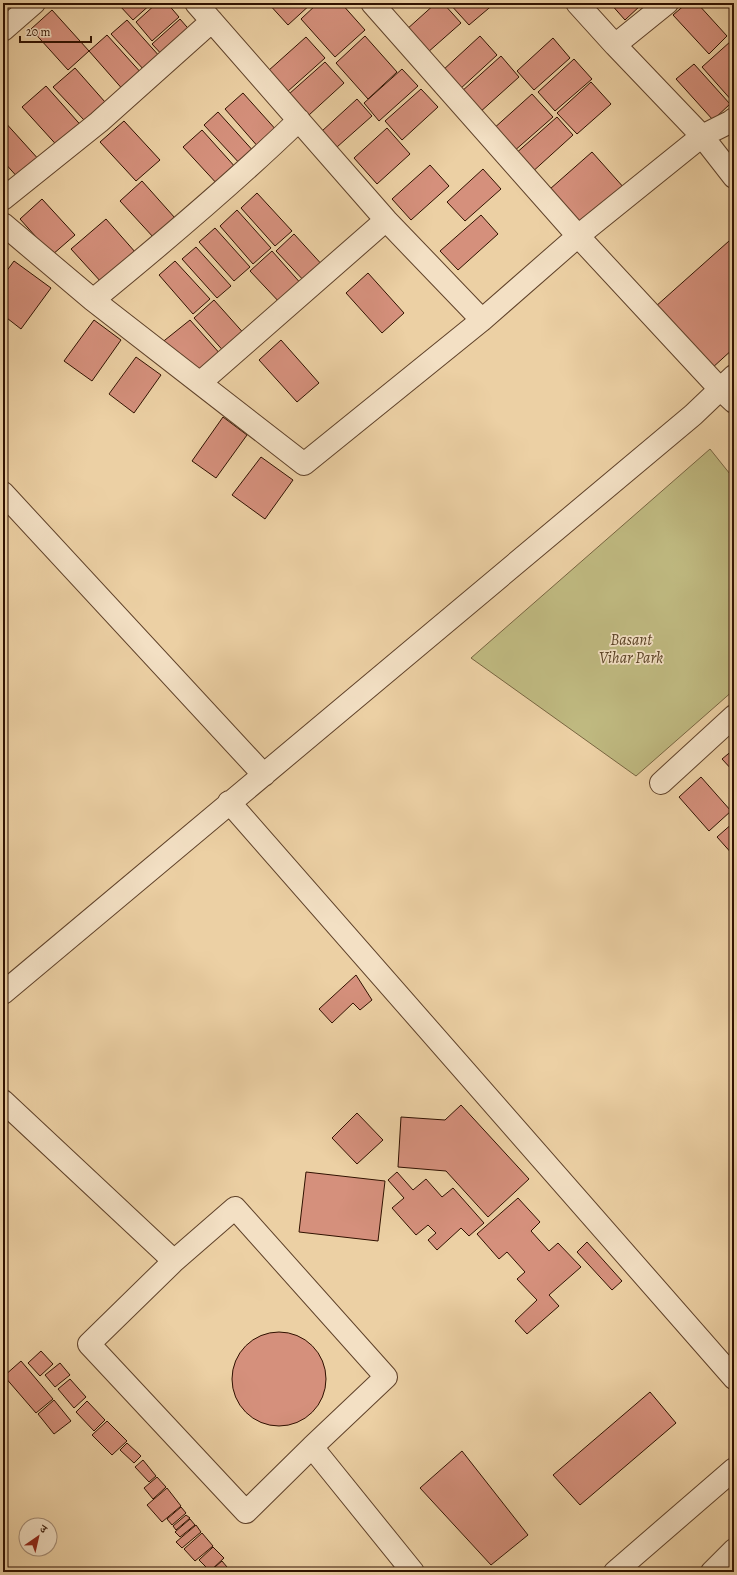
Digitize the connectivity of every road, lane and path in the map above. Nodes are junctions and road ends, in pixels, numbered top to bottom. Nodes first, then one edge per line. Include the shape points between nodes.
1 (34, 3) edge
2 (196, 3) edge
3 (372, 3) edge
4 (577, 3) edge
5 (666, 3) edge
6 (212, 21) junction
7 (3, 30) edge
8 (615, 45) junction
9 (734, 119) edge
10 (299, 120) junction
11 (702, 136) junction
12 (734, 178) edge
13 (3, 199) edge
14 (386, 220) junction
15 (3, 224) edge
16 (578, 236) junction
17 (93, 300) junction
18 (482, 320) junction
19 (201, 382) junction
20 (729, 389) edge
21 (3, 493) edge
22 (734, 716) edge
23 (264, 775) junction
24 (661, 783) dead end
25 (229, 802) junction
26 (3, 993) edge
27 (3, 1101) edge
28 (174, 1261) junction
29 (734, 1378) edge
30 (312, 1447) junction
31 (734, 1469) edge
32 (734, 1550) edge
33 (413, 1572) edge
34 (615, 1572) edge
35 (712, 1572) edge

1 - 7 street
2 - 6 street
3 - 16 street
4 - 8 street
5 - 8 street
6 - 10 street
6 - 13 street via 99,122
8 - 11 street
9 - 11 street
10 - 14 street
10 - 17 street via 250,168
11 - 12 street
11 - 16 street
14 - 18 street
14 - 19 street
15 - 17 street
16 - 18 street
16 - 20 street
17 - 19 street
18 - 19 street via 304,464
20 - 23 street via 687,420
21 - 23 street
22 - 24 street
23 - 25 street
25 - 26 street
25 - 29 street
27 - 28 street
28 - 30 street via 235,1208 386,1377
28 - 30 street via 89,1344 246,1512
30 - 33 street
31 - 34 street
32 - 35 street

